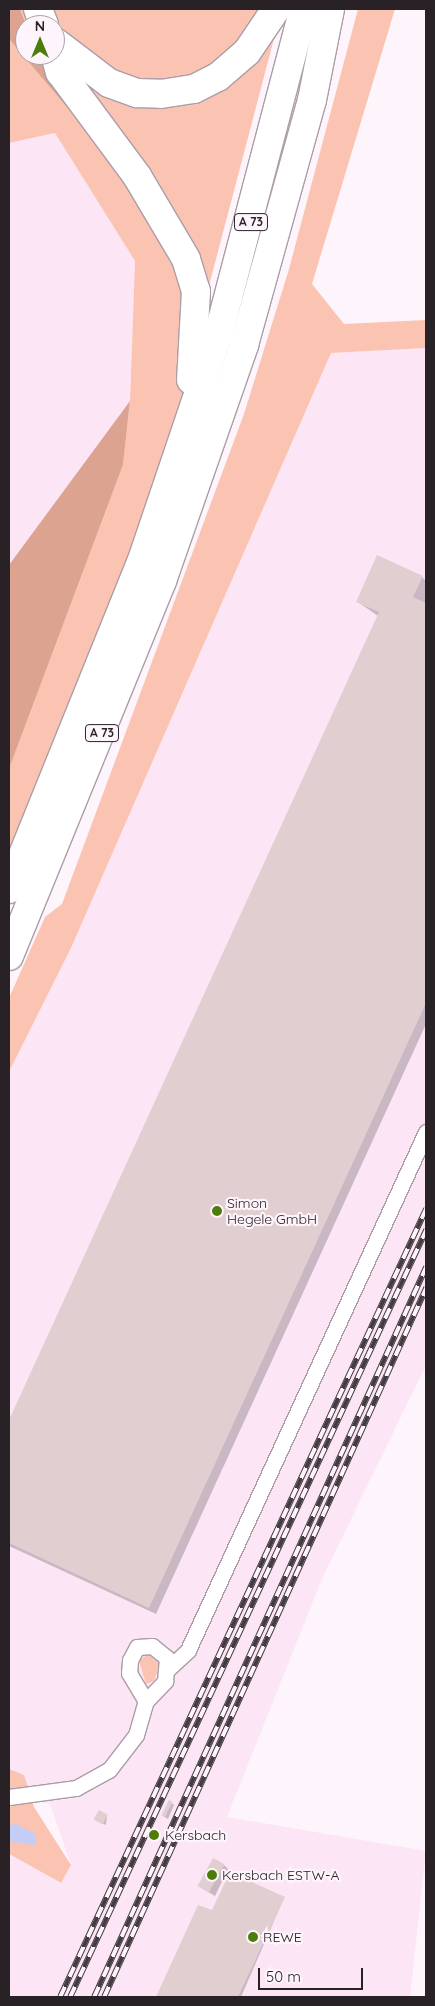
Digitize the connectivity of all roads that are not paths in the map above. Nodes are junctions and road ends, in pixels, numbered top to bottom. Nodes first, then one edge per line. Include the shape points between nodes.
1 (276, 9) edge
2 (304, 9) edge
3 (330, 9) edge
4 (347, 9) edge
5 (65, 50) edge
6 (58, 65) edge
7 (312, 100) junction
8 (186, 431) junction
9 (9, 889) edge
10 (9, 956) edge
11 (426, 1132) edge
12 (169, 1668) junction
13 (146, 1701) junction
14 (9, 1797) edge

1 - 5 highway via 248,52 218,77 194,89 161,94 137,93 109,84
2 - 8 highway, A 73 via 252,216
3 - 7 highway, A 73
4 - 7 highway
6 - 8 highway via 137,176 186,259 196,291 196,336
7 - 10 highway, A 73 via 244,345 185,516
8 - 9 highway, A 73 via 141,563
11 - 12 street via 188,1650
12 - 13 street via 157,1693
12 - 13 street via 167,1658 152,1646 137,1647 132,1653 129,1673
13 - 14 street via 136,1735 109,1770 76,1788

